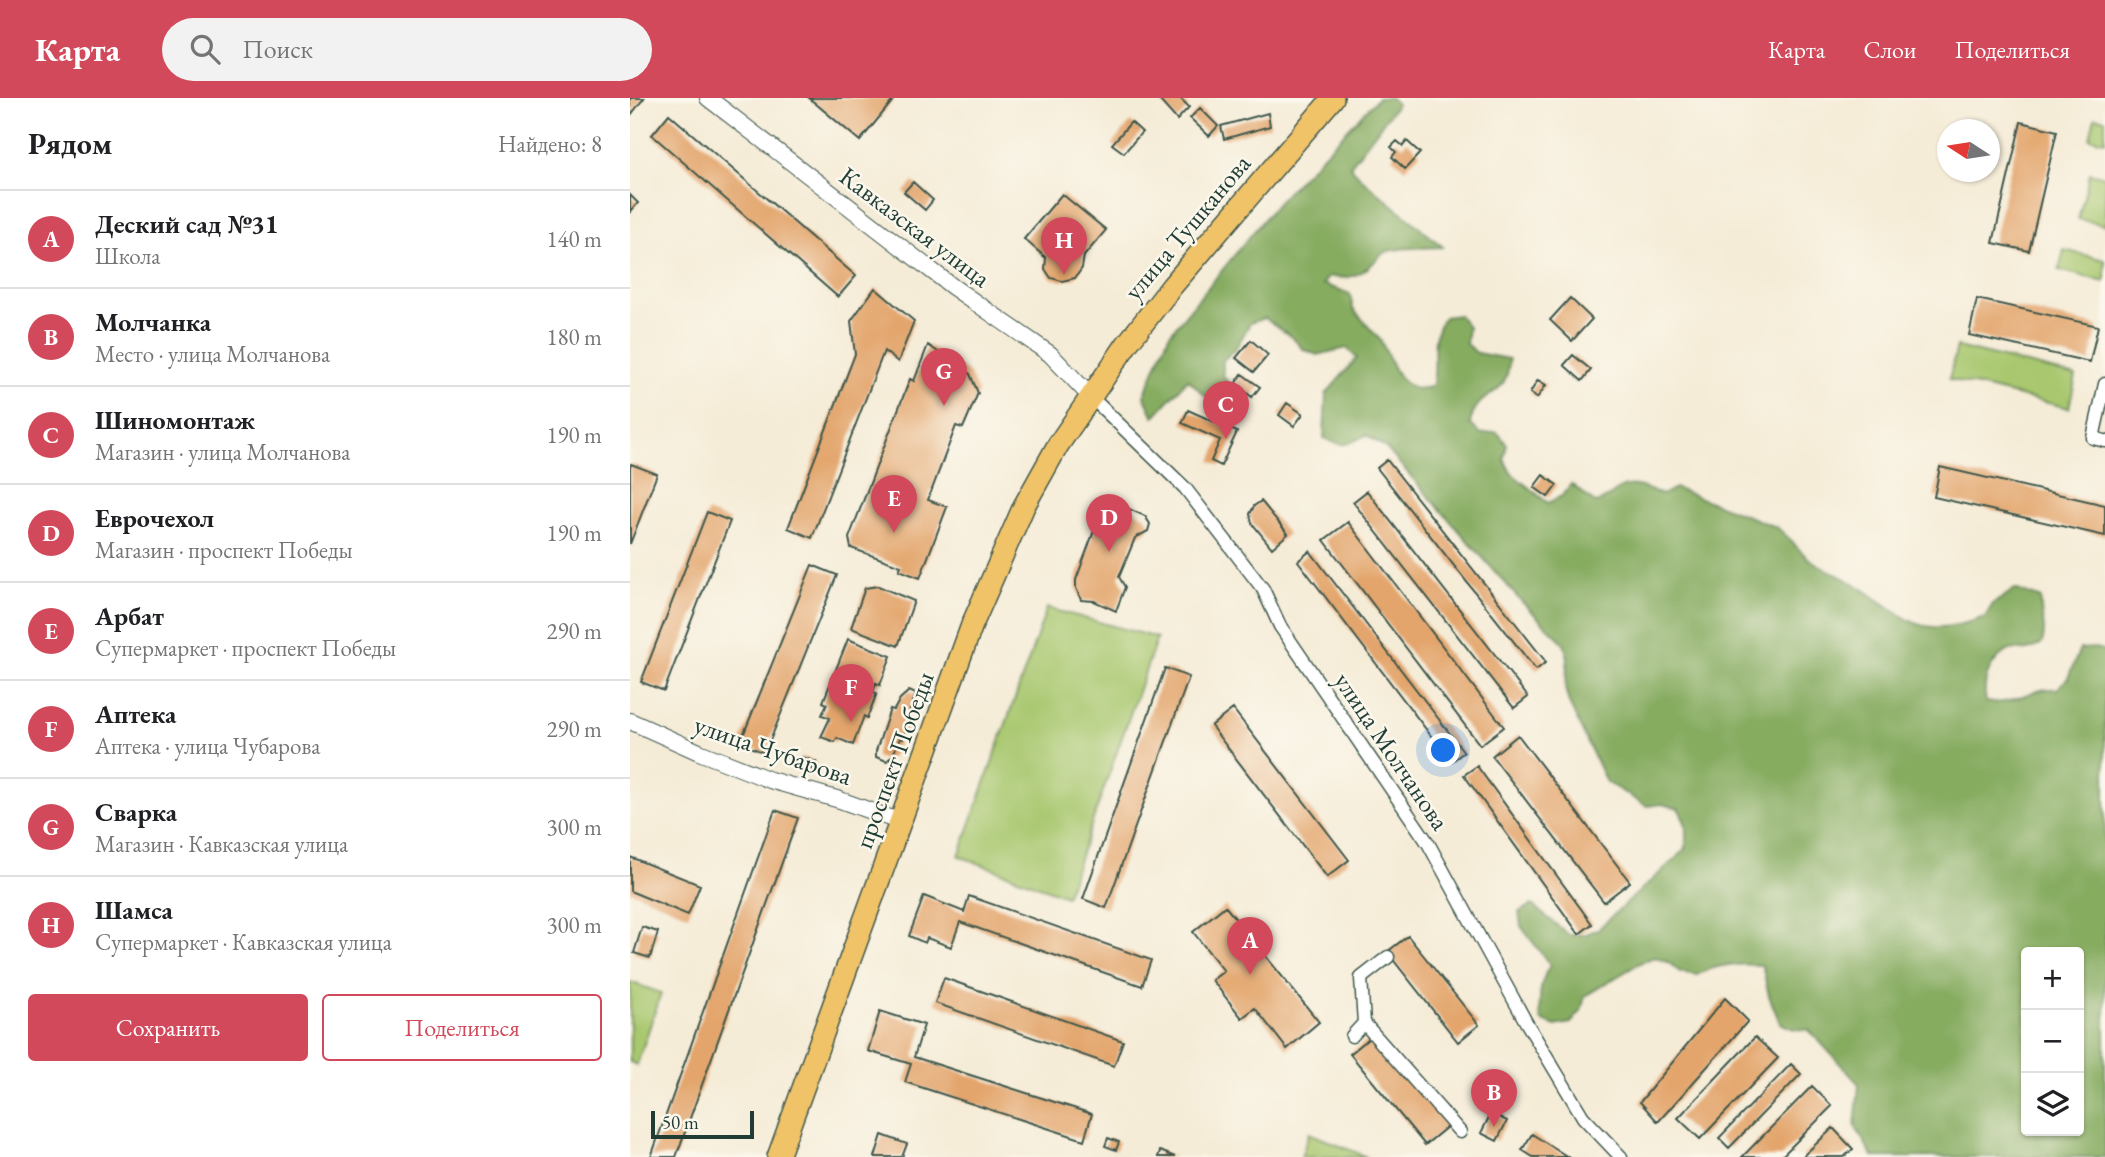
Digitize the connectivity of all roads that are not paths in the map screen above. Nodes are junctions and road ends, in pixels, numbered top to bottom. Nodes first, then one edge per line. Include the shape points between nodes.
1 (708, 98) edge
2 (1334, 98) edge
3 (2105, 384) edge
4 (1090, 396) junction
5 (2105, 440) edge
6 (630, 721) edge
7 (901, 822) junction
8 (1388, 957) dead end
9 (1364, 1023) junction
10 (1352, 1037) dead end
11 (1460, 1132) dead end
12 (778, 1157) edge
13 (1621, 1157) edge

1 - 4 street, Кавказская улица via 953,287 1050,354
2 - 4 main road, улица Тушканова via 1172,286
3 - 5 street via 2093,438
4 - 7 main road, проспект Победы via 1024,506 993,575
4 - 13 street, улица Молчанова via 1185,488 1263,589 1280,626 1428,843 1583,1117
6 - 7 street, улица Чубарова via 770,780
7 - 12 main road, проспект Победы
8 - 9 street via 1361,978
9 - 10 street
9 - 11 street

